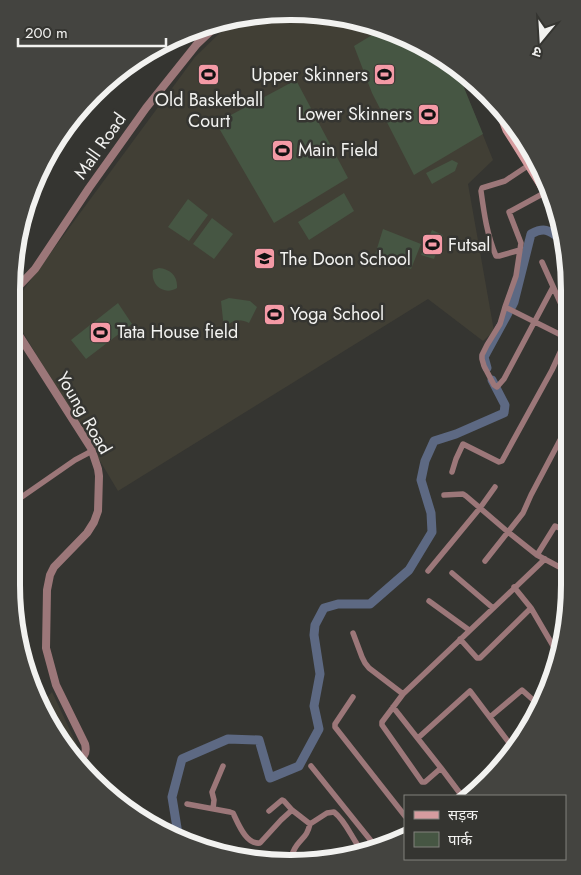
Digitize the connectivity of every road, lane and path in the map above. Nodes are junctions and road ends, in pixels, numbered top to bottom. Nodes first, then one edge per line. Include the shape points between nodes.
1 (209, 33) edge
2 (506, 127) edge
3 (529, 165) junction
4 (534, 172) edge
5 (543, 194) edge
6 (520, 250) junction
7 (542, 262) dead end
8 (20, 285) edge
9 (553, 287) junction
10 (561, 304) edge
11 (505, 307) junction
12 (535, 322) junction
13 (561, 334) edge
14 (20, 337) edge
15 (561, 351) edge
16 (561, 438) edge
17 (92, 451) junction
18 (452, 472) dead end
19 (495, 487) dead end
20 (444, 495) dead end
21 (20, 498) edge
22 (480, 508) junction
23 (561, 529) edge
24 (508, 532) junction
25 (537, 555) junction
26 (545, 558) junction
27 (485, 561) dead end
28 (561, 567) edge
29 (428, 571) dead end
30 (452, 573) dead end
31 (514, 587) junction
32 (429, 601) dead end
33 (492, 608) junction
34 (532, 608) junction
35 (469, 630) junction
36 (353, 633) dead end
37 (460, 639) junction
38 (554, 648) edge
39 (403, 694) junction
40 (353, 698) dead end
41 (534, 701) edge
42 (393, 707) junction
43 (490, 717) junction
44 (418, 738) junction
45 (509, 743) edge
46 (83, 757) edge
47 (223, 766) dead end
48 (311, 766) dead end
49 (441, 768) junction
50 (461, 794) edge
51 (187, 804) dead end
52 (213, 809) junction
53 (292, 810) junction
54 (269, 811) dead end
55 (404, 815) edge
56 (310, 824) junction
57 (372, 842) edge
58 (359, 847) edge
59 (292, 855) edge

1 - 8 street, Mall Road via 146,108 35,269
2 - 3 main road
3 - 4 main road
3 - 6 street via 505,181 481,191 487,230 496,256
5 - 6 street via 509,212 520,239
6 - 11 street via 516,276
7 - 9 street
9 - 10 street
9 - 12 street
11 - 12 street
11 - 12 street via 500,324 482,355 495,386 498,387 504,379
12 - 13 street
14 - 17 street, Young Road
15 - 18 street via 502,461 463,444
16 - 24 street via 523,513
17 - 21 street
17 - 46 street, Young Road via 99,476 98,511 87,533 54,567 47,590 46,648 56,685 85,744 86,753
19 - 22 street
20 - 22 street via 465,495
22 - 24 street
22 - 29 street
23 - 25 street via 555,526
24 - 25 street
24 - 27 street
25 - 26 street
26 - 28 street
26 - 31 street
30 - 33 street
31 - 33 street
31 - 34 street
32 - 35 street
33 - 35 street
34 - 37 street via 480,658
34 - 38 street
35 - 37 street
36 - 39 street via 369,668
37 - 39 street
39 - 42 street
40 - 55 street via 335,727
41 - 43 street via 522,690
42 - 44 street
42 - 49 street via 382,725 422,782
43 - 44 street via 469,691
43 - 45 street
44 - 49 street
47 - 52 street via 212,792
48 - 57 street
49 - 50 street
51 - 52 street
52 - 53 street via 233,814 243,832 258,844
53 - 54 street via 282,800
53 - 56 street
56 - 58 street via 334,812
56 - 59 street via 307,835

